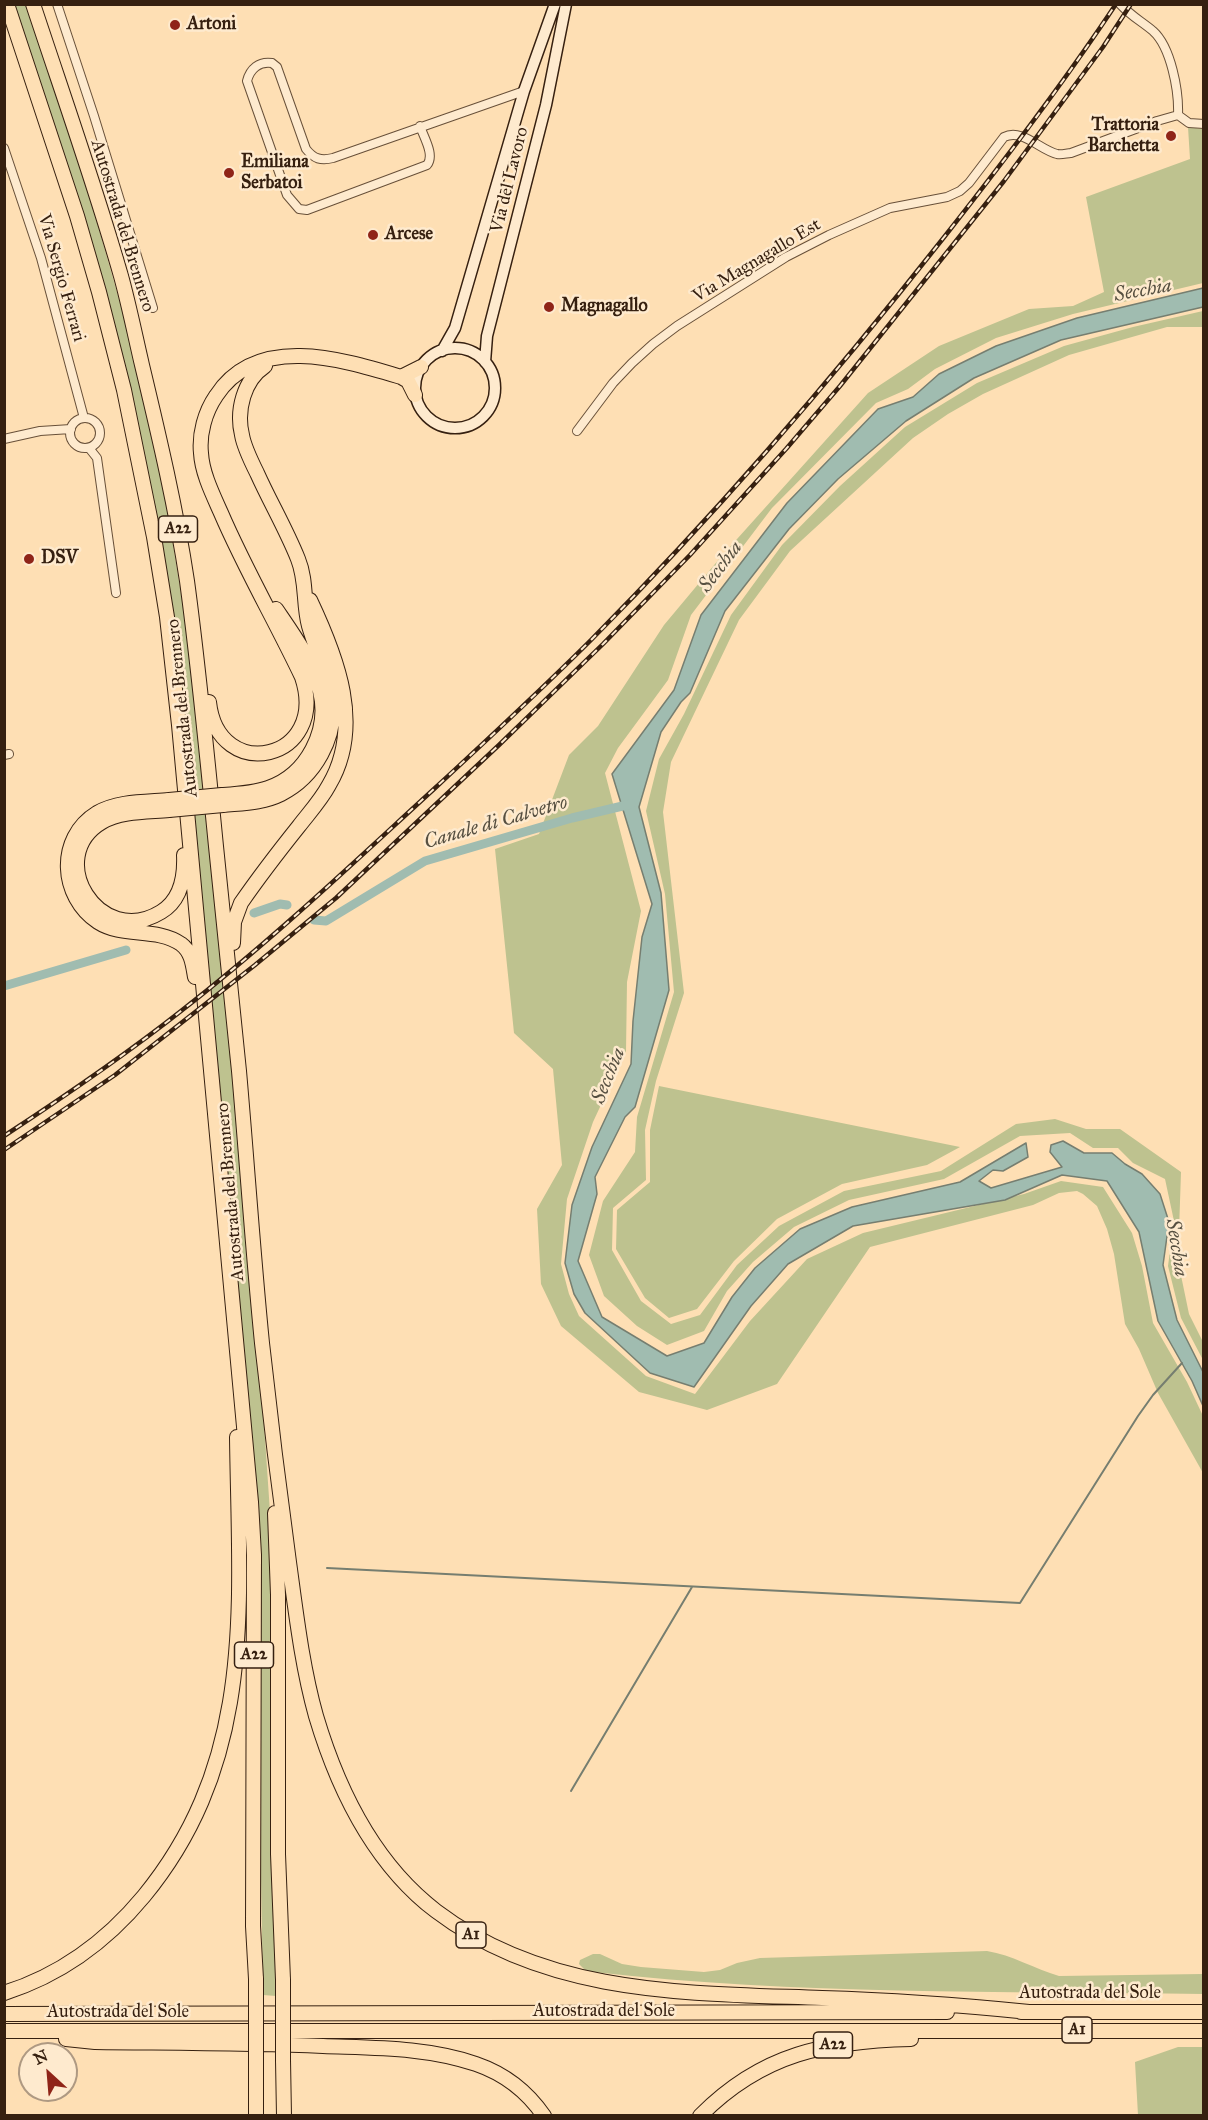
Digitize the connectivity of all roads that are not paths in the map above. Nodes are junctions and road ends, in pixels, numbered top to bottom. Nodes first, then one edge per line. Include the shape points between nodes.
1 (7, 4) edge
2 (33, 4) edge
3 (57, 4) edge
4 (555, 4) edge
5 (566, 4) edge
6 (1120, 4) edge
7 (524, 91) junction
8 (1178, 115) junction
9 (1203, 124) edge
10 (420, 126) junction
11 (4, 148) edge
12 (153, 308) dead end
13 (442, 351) junction
14 (286, 356) junction
15 (485, 362) junction
16 (421, 367) junction
17 (400, 377) junction
18 (415, 395) junction
19 (84, 418) junction
20 (71, 429) junction
21 (577, 431) dead end
22 (4, 439) edge
23 (89, 448) junction
24 (186, 576) junction
25 (253, 579) junction
26 (306, 590) junction
27 (116, 593) dead end
28 (179, 725) junction
29 (223, 800) junction
30 (169, 805) junction
31 (210, 1054) junction
32 (239, 1071) junction
33 (235, 1333) junction
34 (271, 1427) junction
35 (4, 1993) edge
36 (1029, 2012) junction
37 (1203, 2012) edge
38 (4, 2014) edge
39 (985, 2030) junction
40 (1203, 2031) edge
41 (4, 2032) edge
42 (256, 2115) edge
43 (284, 2115) edge
44 (544, 2115) edge
45 (700, 2115) edge

1 - 28 highway, Autostrada del Brennero / A22 via 77,216 124,390 156,549
2 - 24 highway, Autostrada del Brennero / A22 via 122,279 162,445
3 - 12 street
4 - 7 main road, Via del Lavoro
5 - 15 main road, Via del Lavoro via 546,105 487,336
6 - 8 street via 1153,31 1163,45 1179,98
7 - 10 street
7 - 13 main road, Via del Lavoro via 455,328
8 - 9 street via 1189,123
8 - 21 street, Via Magnagallo Est via 1071,153 1061,154 1018,134 1004,137 960,192 890,208 829,235 786,257 677,326 632,363
10 - 10 street via 333,158 317,159 306,149 277,68 266,62 248,75 287,195 299,209 307,210 426,165 431,158
11 - 19 street, Via Sergio Ferrari via 41,258
13 - 15 main road via 462,349
13 - 16 main road, Via del Lavoro
14 - 17 highway via 335,360
14 - 25 highway via 263,360 224,384 212,402 202,433 201,454 212,490
14 - 26 highway via 262,367 250,380 241,413 241,434 299,560
15 - 18 main road, Via del Lavoro via 493,376 495,392 487,412 471,425 451,428 438,424 423,412
16 - 17 highway
16 - 18 main road
17 - 18 highway via 408,381
19 - 20 street
19 - 23 street via 94,420 100,428 97,442
20 - 22 street
20 - 23 street via 73,442
23 - 27 street via 97,458
24 - 25 highway via 198,610 212,718 228,743 258,754 275,751 294,739 305,719 307,701 302,677
24 - 32 highway, Autostrada del Brennero / A22
25 - 29 highway via 298,641 320,690 322,720 311,752 286,780
26 - 29 highway via 308,622 332,701 327,742 312,768 291,788 264,800
26 - 32 highway via 339,676 345,704 345,738 328,787 236,915 232,940
28 - 30 highway via 176,766 184,871 178,892 166,909 144,920 118,920 104,913 91,903 78,879 78,857 88,835 109,819
28 - 31 highway, Autostrada del Brennero / A22
29 - 30 highway, bridge
30 - 31 highway via 116,806 96,814 83,824 72,842 67,858 68,877 78,902 99,922 118,930 171,939 190,954 200,1036
31 - 33 highway, Autostrada del Brennero / A22
32 - 34 highway, Autostrada del Brennero / A22
33 - 35 highway via 237,1652 229,1718 215,1765 181,1845 125,1918 68,1965
33 - 42 highway, A22, bridge via 254,1555
34 - 36 highway, A1 via 297,1620 321,1730 347,1796 373,1844 409,1888 436,1911 514,1956 610,1984 677,1992 918,2001
34 - 43 highway, bridge via 278,1595
36 - 37 highway, Autostrada del Sole / A1
36 - 38 highway, Autostrada del Sole / A1
39 - 40 highway, Autostrada del Sole / A1
39 - 41 highway, Autostrada del Sole / A1
39 - 45 highway, A22 via 817,2048 748,2077
41 - 44 highway, A1 via 94,2042 379,2048 438,2053 476,2064 508,2080 526,2092

